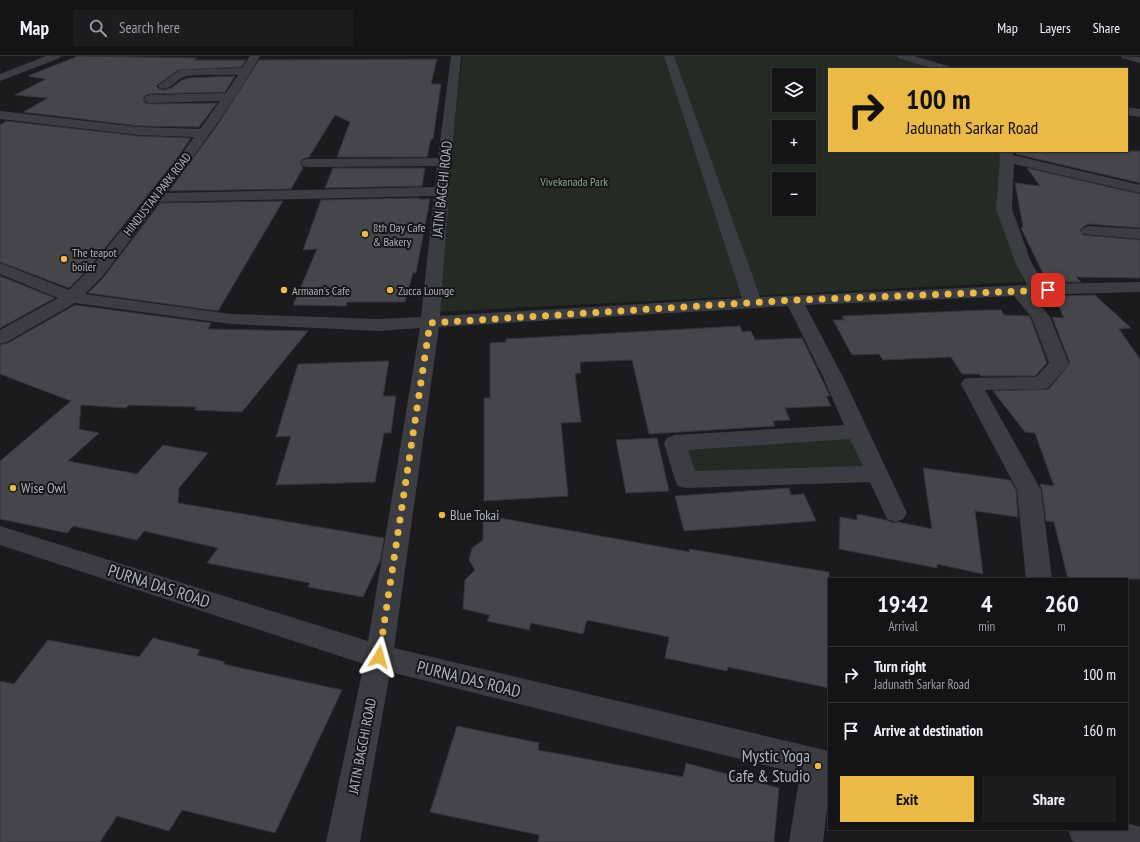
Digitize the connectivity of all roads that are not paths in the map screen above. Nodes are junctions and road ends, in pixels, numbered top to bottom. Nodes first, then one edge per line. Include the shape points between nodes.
1 (56, 56) edge
2 (255, 56) edge
3 (456, 56) edge
4 (669, 56) edge
5 (902, 56) edge
6 (1126, 56) edge
7 (1140, 60) edge
8 (944, 68) edge
9 (246, 71) junction
10 (0, 78) edge
11 (164, 86) dead end
12 (229, 97) junction
13 (150, 99) dead end
14 (1128, 111) edge
15 (1140, 113) edge
16 (0, 115) edge
17 (204, 133) junction
18 (1006, 154) edge
19 (444, 162) junction
20 (308, 163) dead end
21 (1140, 189) edge
22 (441, 191) junction
23 (155, 198) junction
24 (1089, 231) dead end
25 (1140, 234) edge
26 (0, 268) edge
27 (1140, 287) edge
28 (1019, 290) junction
29 (1038, 290) junction
30 (72, 298) junction
31 (794, 300) junction
32 (753, 303) junction
33 (430, 323) junction
34 (0, 338) edge
35 (858, 430) junction
36 (878, 474) junction
37 (895, 513) dead end
38 (0, 535) edge
39 (1039, 578) edge
40 (379, 657) junction
41 (823, 765) edge
42 (1088, 830) edge
43 (343, 842) edge
44 (806, 842) edge
45 (1137, 842) edge

1 - 10 street
2 - 9 street, HINDUSTAN PARK ROAD
3 - 19 street, JATIN BAGCHI ROAD
4 - 32 street
5 - 8 street
6 - 7 street
9 - 11 street via 182,73
9 - 12 street, HINDUSTAN PARK ROAD
12 - 13 street
12 - 17 street, HINDUSTAN PARK ROAD
14 - 15 street
16 - 17 street via 139,131
17 - 23 street, HINDUSTAN PARK ROAD
18 - 21 street
18 - 29 street via 1004,209 1023,262
19 - 20 street
19 - 22 street, JATIN BAGCHI ROAD
22 - 23 street
22 - 33 street, JATIN BAGCHI ROAD
23 - 30 street, HINDUSTAN PARK ROAD
24 - 25 street
26 - 30 street
27 - 29 street
28 - 29 street
28 - 31 street
28 - 39 street via 1041,317 1059,364 1041,383 971,384 1029,490
30 - 33 street via 231,319 378,325
30 - 34 street, HINDUSTAN PARK ROAD
31 - 32 street
31 - 35 street
32 - 33 street
33 - 40 street, JATIN BAGCHI ROAD
35 - 36 street
35 - 36 street via 675,443 686,480
36 - 37 street
38 - 40 street, PURNA DAS ROAD
40 - 41 street, PURNA DAS ROAD
40 - 43 street, JATIN BAGCHI ROAD
41 - 44 street
42 - 45 street

